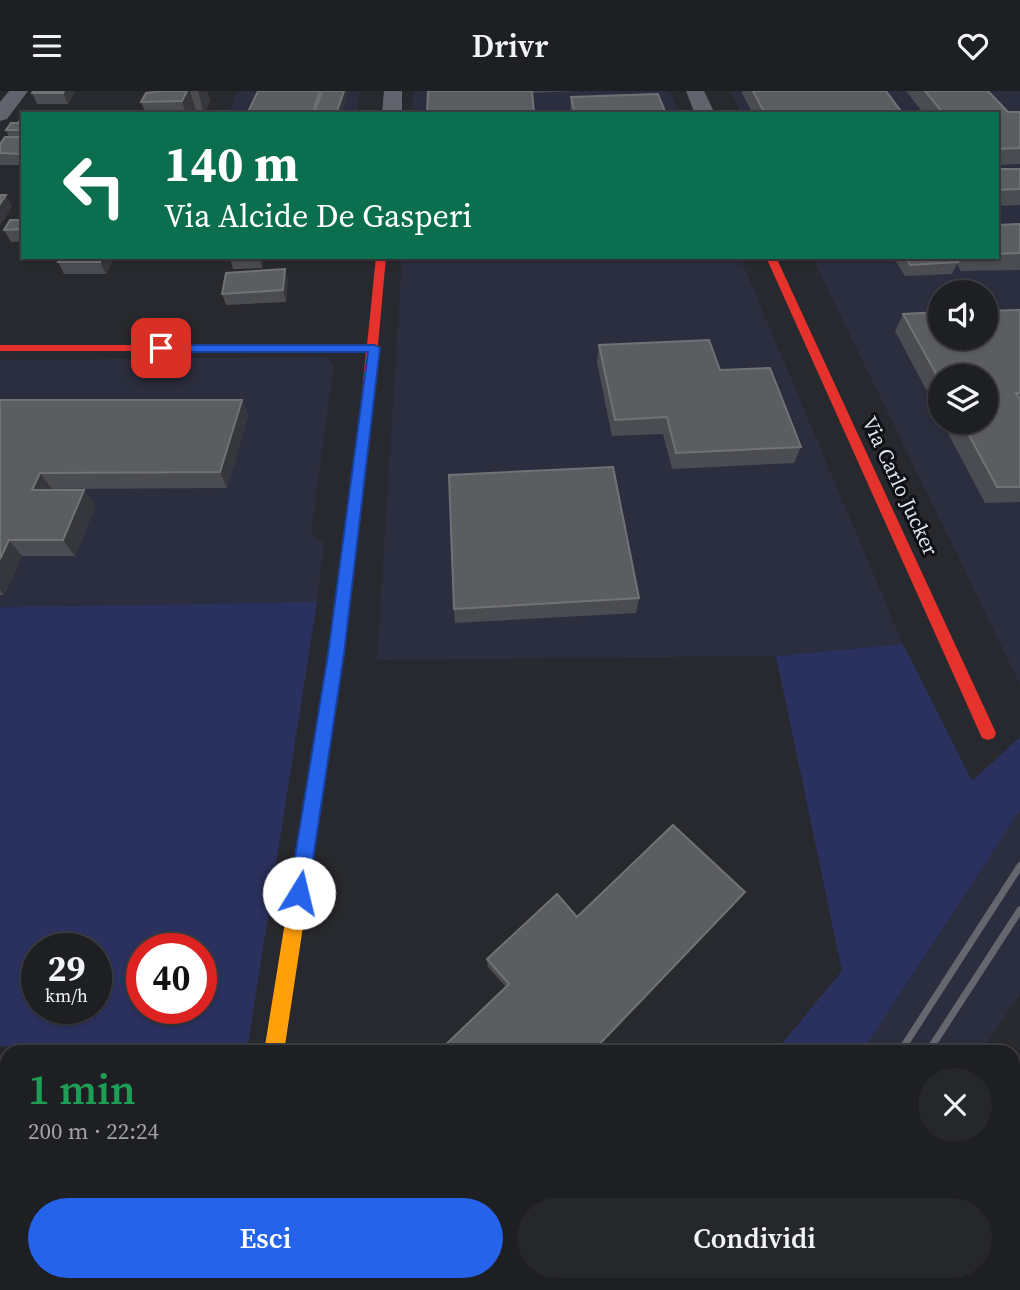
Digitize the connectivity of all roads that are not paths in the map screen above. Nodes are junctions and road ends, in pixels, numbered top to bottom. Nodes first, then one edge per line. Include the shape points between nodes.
1 (19, 91) edge
2 (393, 91) edge
3 (695, 91) edge
4 (392, 112) edge
5 (704, 112) edge
6 (0, 115) edge
7 (381, 259) edge
8 (772, 259) edge
9 (0, 348) edge
10 (375, 348) junction
11 (988, 733) dead end
12 (275, 1045) edge

1 - 6 street
2 - 4 street
3 - 5 street
7 - 10 street
8 - 11 street, Via Carlo Jucker
9 - 10 street
10 - 12 street via 336,654

